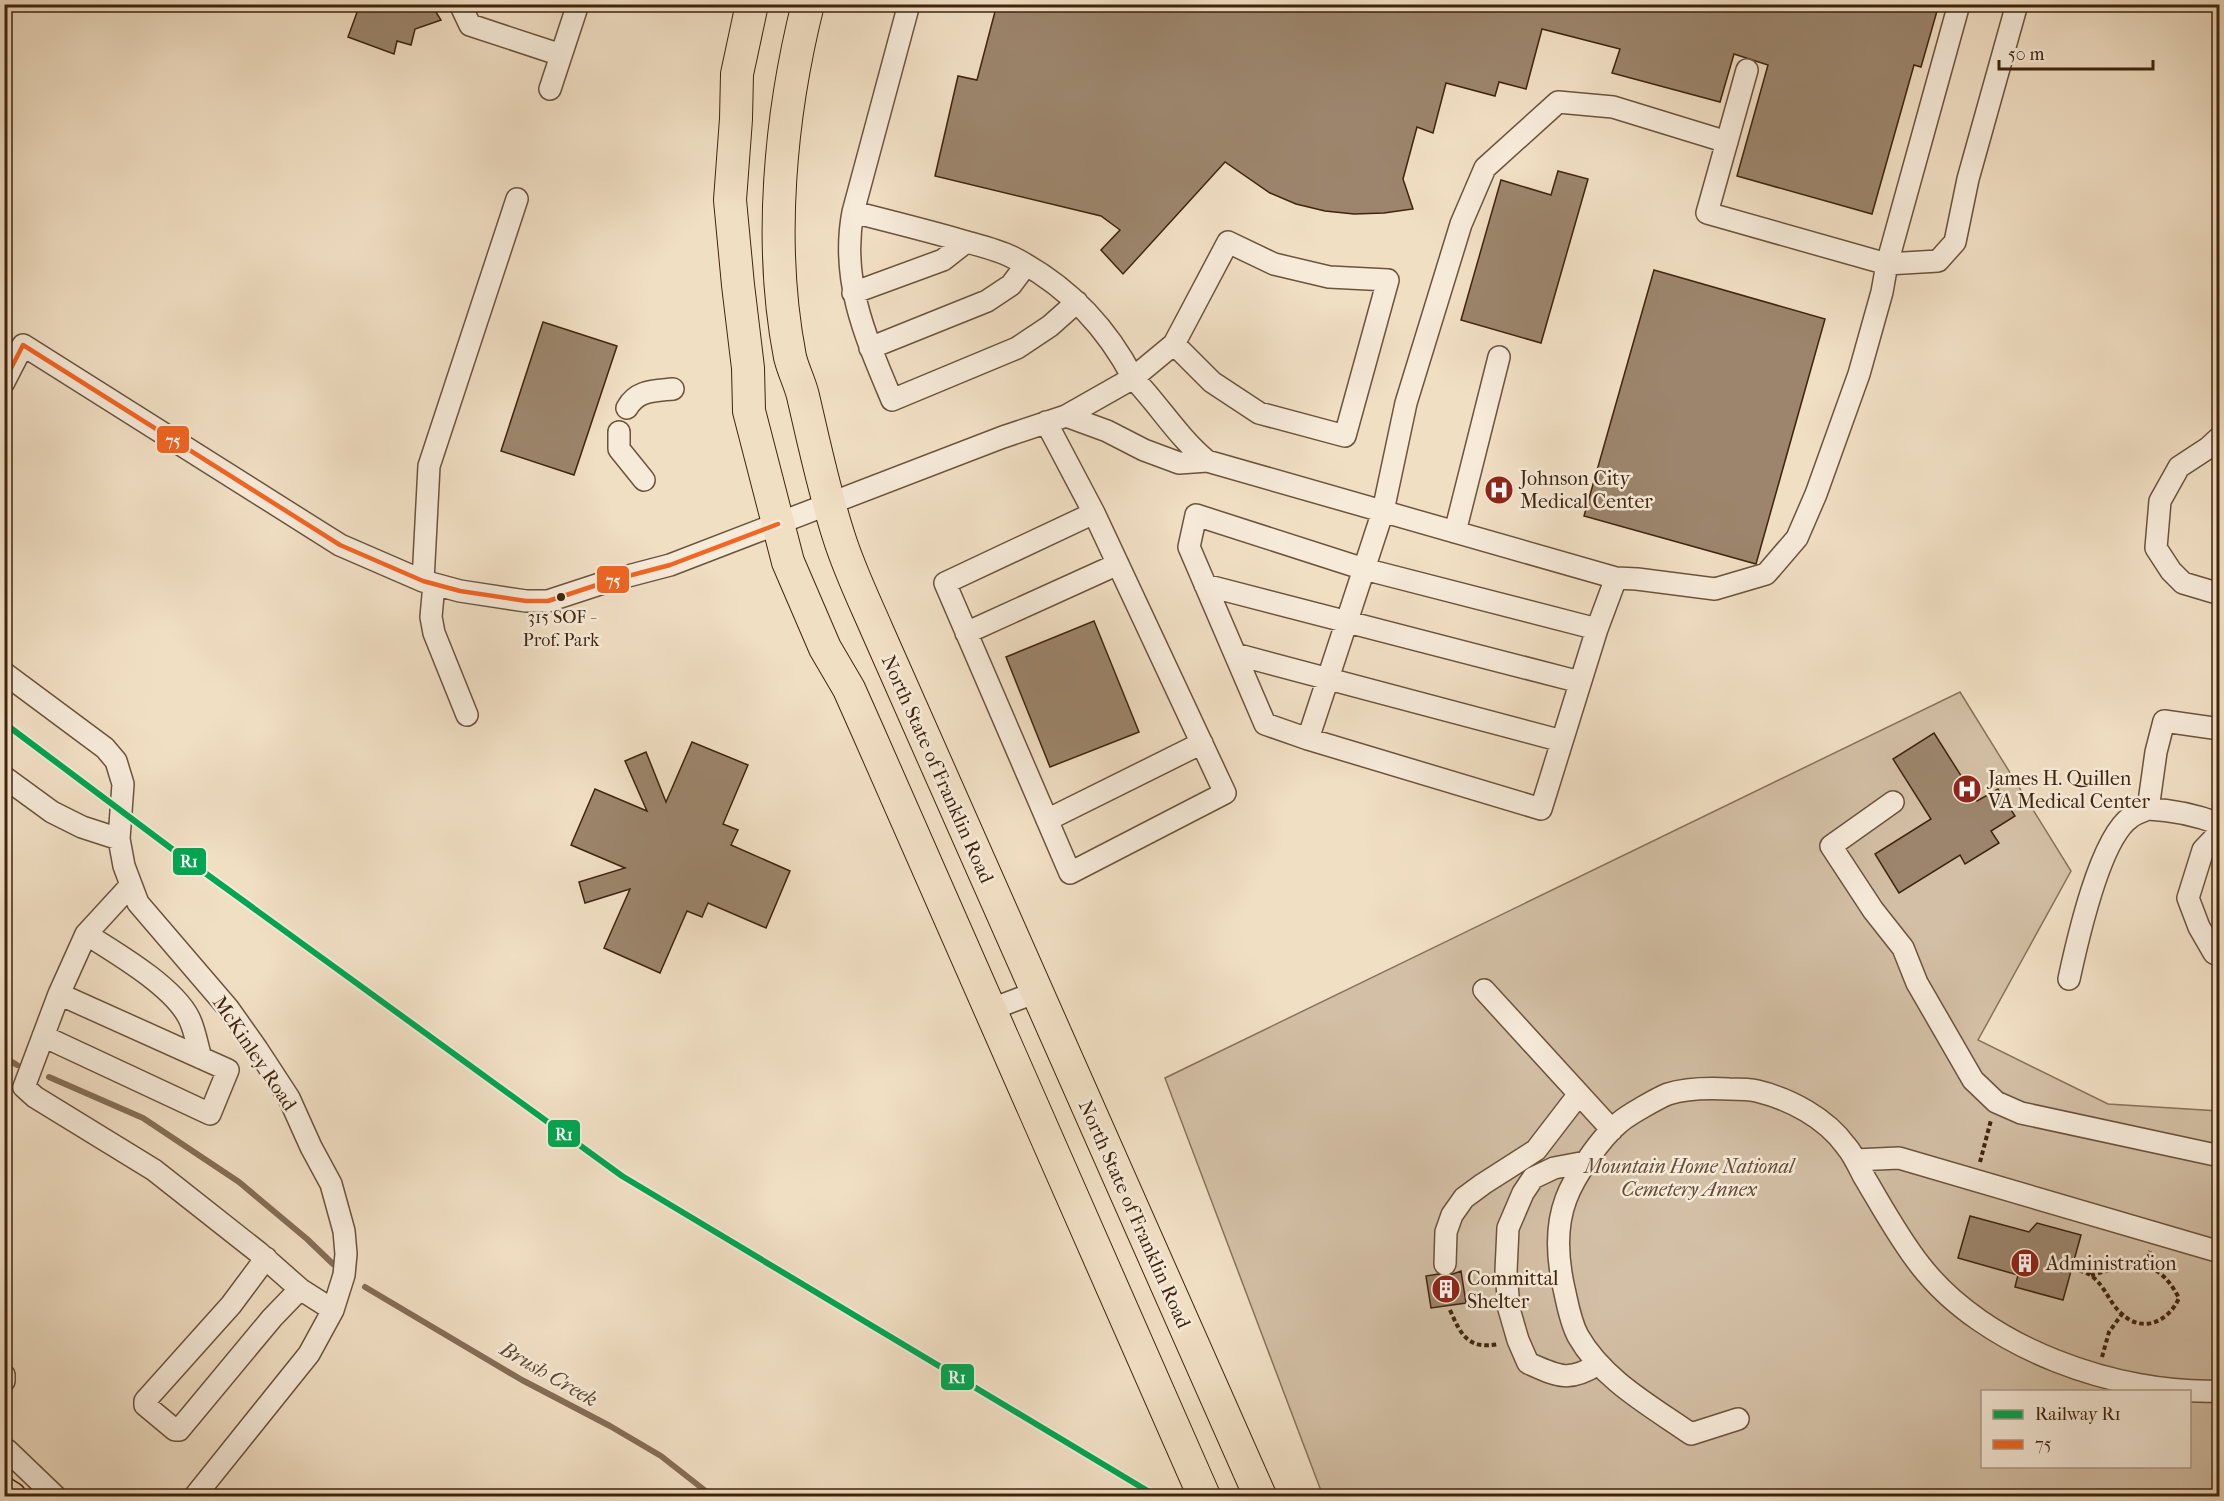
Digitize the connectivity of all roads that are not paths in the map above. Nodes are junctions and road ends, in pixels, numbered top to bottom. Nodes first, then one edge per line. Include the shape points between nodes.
1 (460, 4) edge
2 (578, 4) edge
3 (752, 4) edge
4 (808, 4) edge
5 (909, 4) edge
6 (1959, 4) edge
7 (2017, 4) edge
8 (561, 55) junction
9 (1747, 70) dead end
10 (550, 89) dead end
11 (1727, 142) junction
12 (517, 199) dead end
13 (853, 212) junction
14 (966, 242) junction
15 (1887, 264) junction
16 (1026, 265) junction
17 (853, 293) junction
18 (1077, 302) junction
19 (1174, 344) junction
20 (870, 348) junction
21 (1499, 357) dead end
22 (1133, 378) junction
23 (4, 382) edge
24 (673, 389) dead end
25 (627, 408) dead end
26 (1066, 416) junction
27 (1046, 422) junction
28 (619, 432) dead end
29 (2220, 437) edge
30 (1207, 461) junction
31 (644, 480) dead end
32 (829, 505) junction
33 (1383, 511) junction
34 (1094, 513) junction
35 (778, 524) junction
36 (1455, 532) junction
37 (1118, 564) junction
38 (1364, 569) junction
39 (1616, 578) junction
40 (429, 583) junction
41 (1205, 585) junction
42 (2220, 594) edge
43 (1347, 622) junction
44 (1597, 629) junction
45 (966, 633) junction
46 (1235, 654) junction
47 (4, 673) edge
48 (1328, 680) junction
49 (1580, 682) junction
50 (467, 715) dead end
51 (2220, 729) edge
52 (1308, 739) junction
53 (1562, 741) junction
54 (1202, 743) junction
55 (4, 777) edge
56 (1893, 802) dead end
57 (2157, 809) junction
58 (1047, 820) junction
59 (2220, 824) edge
60 (2220, 832) edge
61 (119, 839) junction
62 (131, 885) junction
63 (86, 934) junction
64 (2220, 956) edge
65 (2069, 979) dead end
66 (1484, 990) dead end
67 (1037, 992) junction
68 (59, 994) junction
69 (989, 1010) junction
70 (43, 1036) junction
71 (201, 1058) junction
72 (1579, 1094) junction
73 (1612, 1130) junction
74 (2220, 1156) edge
75 (1855, 1160) junction
76 (1586, 1162) junction
77 (2220, 1252) edge
78 (266, 1258) junction
79 (1445, 1264) dead end
80 (300, 1289) junction
81 (333, 1310) junction
82 (1598, 1364) junction
83 (4, 1376) edge
84 (4, 1381) edge
85 (2220, 1390) edge
86 (1738, 1419) dead end
87 (5, 1447) edge
88 (4, 1491) edge
89 (12, 1497) edge
90 (55, 1497) edge
91 (195, 1497) edge
92 (1204, 1497) edge
93 (1260, 1497) edge

1 - 8 street via 470,25
2 - 8 street
3 - 35 highway via 737,74 730,200 749,411
4 - 32 highway, North State of Franklin Road via 788,104 780,184 780,251 790,359 800,383
5 - 13 street
6 - 15 street
7 - 15 street via 1954,242 1938,261
8 - 10 street
9 - 11 street
11 - 15 street via 1707,213
11 - 33 street via 1613,107 1558,102 1485,168 1461,224 1406,403
12 - 40 street via 429,466
13 - 14 street
13 - 17 street via 848,260
14 - 16 street via 1011,256
14 - 17 street via 943,260
15 - 39 street via 1858,374 1816,494 1797,538 1766,574 1715,589
16 - 18 street
16 - 20 street via 1011,285 987,301
17 - 20 street
18 - 20 street via 1017,348 892,400
18 - 22 street via 1119,352
19 - 19 street via 1228,242 1274,264 1329,277 1388,280 1345,436 1259,413 1212,382
19 - 22 street
21 - 36 street
22 - 26 street
22 - 30 street via 1187,445
23 - 40 street via 23,345 339,545
24 - 25 street via 644,393 632,399
26 - 27 street
26 - 30 street via 1179,464
27 - 32 street
27 - 34 street
28 - 31 street via 619,449
29 - 42 street via 2180,467 2160,501 2156,548 2183,583
30 - 33 street
32 - 35 street
32 - 67 highway, North State of Franklin Road via 877,630
33 - 36 street
33 - 38 street
34 - 37 street
34 - 45 street via 945,583
35 - 40 street via 670,566 548,601 526,601
35 - 69 highway via 788,562 825,648 849,689
36 - 39 street
37 - 45 street
37 - 54 street
38 - 41 street via 1196,515 1189,547
38 - 43 street
38 - 44 street
39 - 44 street
40 - 50 street via 434,633
41 - 43 street
41 - 46 street
43 - 48 street
43 - 49 street
44 - 49 street
45 - 58 street
46 - 48 street
46 - 52 street via 1265,724
47 - 61 street, McKinley Road via 105,748 116,761 123,784
48 - 52 street
48 - 53 street
49 - 53 street
51 - 57 street via 2164,721 2156,752
52 - 53 street via 1541,809
54 - 58 street
54 - 58 street via 1225,793 1070,873
55 - 61 street via 52,812
56 - 74 street via 1831,846 1903,948 1929,1004 1973,1080 1996,1102 2020,1113
57 - 59 street
57 - 65 street via 2130,817 2104,858 2081,926
60 - 64 street via 2203,850 2188,898 2199,927 2214,953
61 - 62 street, McKinley Road
62 - 63 street
62 - 81 street, McKinley Road via 138,903 228,1008 257,1049 289,1098 331,1184 346,1254
63 - 68 street
63 - 71 street via 168,992 189,1018
66 - 72 street
67 - 69 street
67 - 93 highway, North State of Franklin Road
68 - 70 street
68 - 71 street
69 - 92 highway
70 - 71 street via 210,1114 228,1070
70 - 78 street via 24,1087 154,1170
72 - 73 street
72 - 79 street via 1536,1150 1464,1198 1446,1232
73 - 75 street via 1668,1094 1708,1088 1755,1090 1786,1100 1818,1118 1846,1145
73 - 76 street
75 - 77 street via 1899,1158
75 - 85 street via 1922,1268 1954,1300 2001,1334 2062,1363 2115,1381 2165,1389
76 - 82 street via 1565,1201 1560,1270 1577,1335
76 - 82 street via 1554,1168 1533,1178 1508,1228 1506,1271 1509,1309 1528,1363 1556,1376 1583,1374
78 - 80 street
78 - 80 street via 145,1405 179,1430
80 - 81 street
81 - 91 street, McKinley Road via 309,1354
82 - 86 street via 1691,1434
83 - 84 street
87 - 90 street
88 - 89 main road

